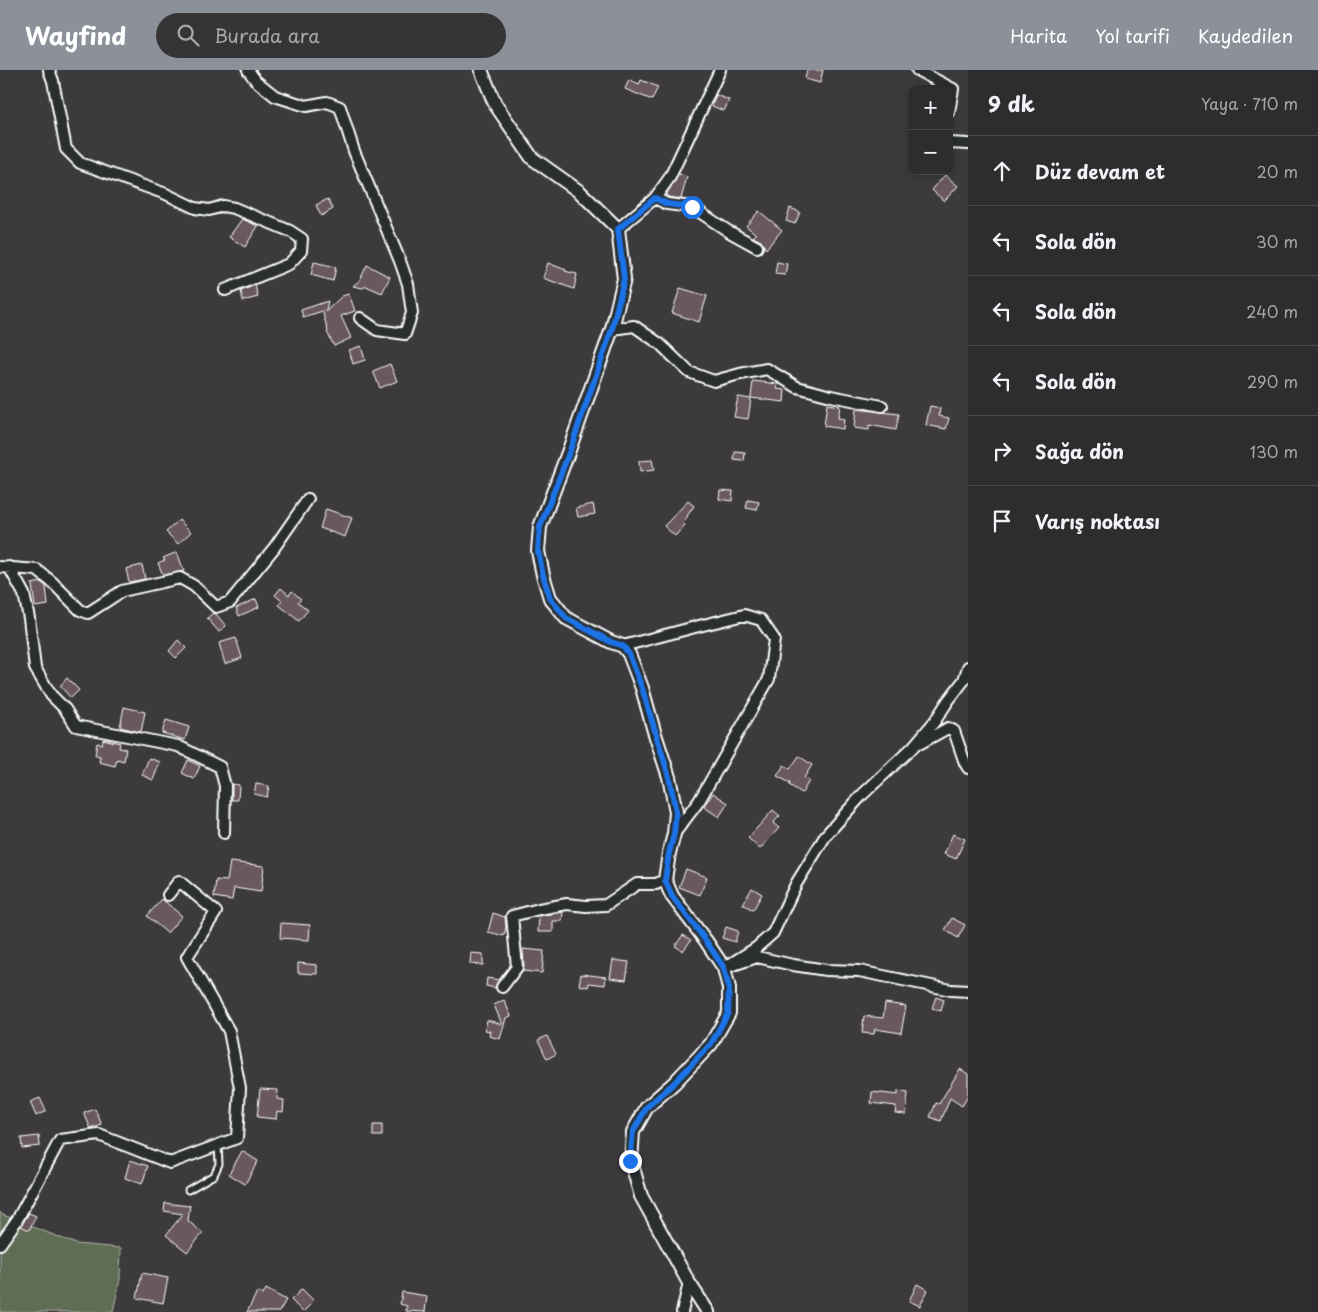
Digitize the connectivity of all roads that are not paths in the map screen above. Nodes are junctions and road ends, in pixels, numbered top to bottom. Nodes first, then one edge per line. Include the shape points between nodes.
1 (49, 70) edge
2 (248, 70) edge
3 (481, 70) edge
4 (720, 70) edge
5 (917, 70) edge
6 (945, 85) edge
7 (953, 143) edge
8 (968, 144) edge
9 (655, 198) junction
10 (618, 229) junction
11 (757, 247) dead end
12 (225, 290) dead end
13 (360, 318) dead end
14 (612, 329) junction
15 (882, 406) dead end
16 (308, 499) dead end
17 (5, 567) edge
18 (623, 646) junction
19 (968, 667) edge
20 (913, 747) junction
21 (968, 768) edge
22 (224, 833) dead end
23 (674, 834) junction
24 (665, 880) junction
25 (168, 895) dead end
26 (724, 968) junction
27 (502, 987) dead end
28 (968, 991) edge
29 (218, 1144) junction
30 (188, 1190) dead end
31 (0, 1244) edge
32 (689, 1283) junction
33 (682, 1312) edge
34 (708, 1312) edge

1 - 12 street via 66,150 80,163 195,208 234,208 302,239 301,251 289,264
2 - 13 street via 275,96 306,106 327,102 340,107 354,151 400,261 408,284 412,313 405,334 377,330
3 - 10 street via 496,104 532,158 580,192
4 - 9 street via 670,177
5 - 6 street
7 - 8 street
9 - 10 street
9 - 11 street via 667,204 692,207
10 - 14 street via 624,279
14 - 15 street via 634,326 660,344 689,372 714,381 767,369 798,387
14 - 18 street via 540,527 538,551 550,598 566,618
16 - 17 street via 230,602 216,608 194,586 180,578 122,591 88,613 80,610 37,570
17 - 22 street via 24,594 35,668 51,695 76,726 178,746 220,768 225,786
18 - 23 street via 642,688 669,777 676,812
18 - 23 street via 744,616 761,620 774,639 769,679 699,801
19 - 20 street via 964,680 936,721
20 - 21 street via 948,728 954,731
20 - 26 street via 862,794 826,835 796,884 773,933
23 - 24 street
24 - 26 street via 672,896
24 - 27 street via 656,884 637,884 606,905 567,904 512,916 517,968
25 - 29 street via 179,881 216,912 187,957 229,1031 240,1088 236,1138
26 - 28 street via 757,957 826,970 859,970
26 - 32 street via 729,988 728,1013 711,1044 647,1107 633,1132 630,1161 641,1196
29 - 30 lane via 219,1164 214,1175
29 - 31 street via 170,1163 99,1135 60,1140 17,1220
32 - 33 street
32 - 34 street

